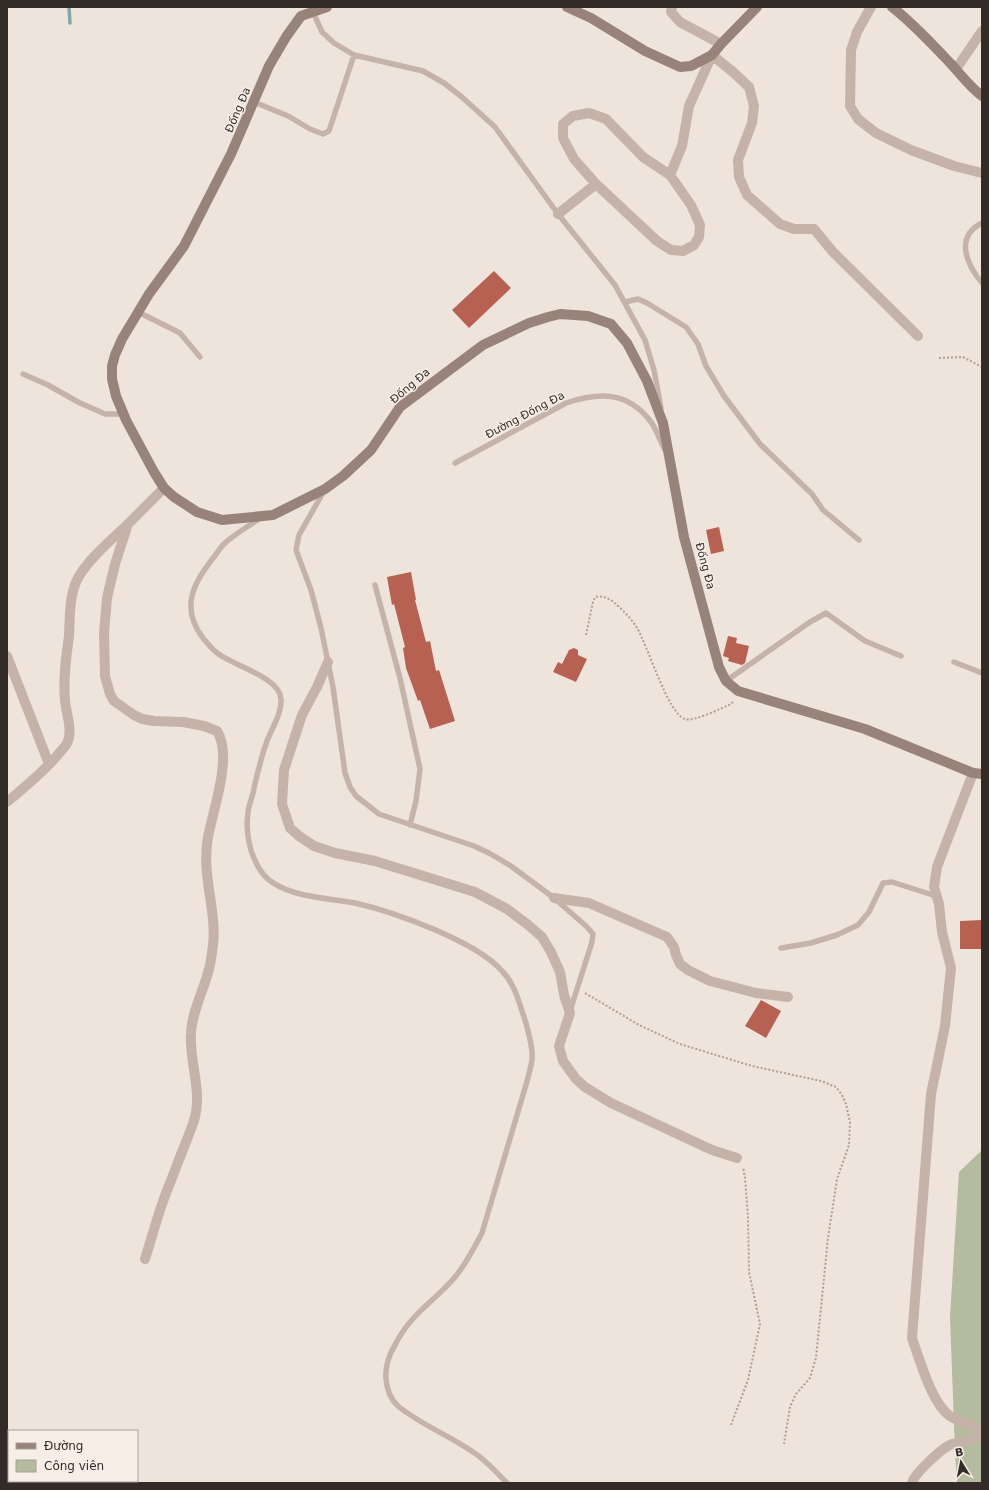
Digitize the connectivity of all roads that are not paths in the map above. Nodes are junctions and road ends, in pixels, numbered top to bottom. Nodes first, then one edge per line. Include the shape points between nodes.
1 (327, 7) edge
2 (567, 7) edge
3 (672, 7) edge
4 (757, 7) edge
5 (871, 7) edge
6 (892, 7) edge
7 (313, 12) junction
8 (982, 31) edge
9 (721, 44) junction
10 (354, 55) junction
11 (712, 55) junction
12 (956, 69) junction
13 (982, 96) edge
14 (254, 102) junction
15 (982, 173) edge
16 (670, 175) junction
17 (596, 184) junction
18 (558, 214) junction
19 (982, 223) edge
20 (982, 283) edge
21 (625, 302) junction
22 (138, 312) junction
23 (918, 336) dead end
24 (200, 357) dead end
25 (23, 374) dead end
26 (124, 414) junction
27 (664, 423) junction
28 (670, 462) junction
29 (455, 463) dead end
30 (164, 488) junction
31 (325, 490) junction
32 (263, 516) junction
33 (128, 524) junction
34 (859, 540) dead end
35 (375, 585) dead end
36 (7, 656) edge
37 (901, 656) dead end
38 (328, 662) junction
39 (954, 662) dead end
40 (982, 673) edge
41 (726, 681) junction
42 (49, 764) junction
43 (978, 774) edge
44 (7, 802) edge
45 (410, 825) junction
46 (936, 896) junction
47 (554, 898) junction
48 (781, 948) dead end
49 (788, 997) dead end
50 (570, 1013) junction
51 (737, 1158) road end
52 (145, 1259) dead end
53 (507, 1483) edge
54 (912, 1483) edge

1 - 7 street, Đống Đa
2 - 11 street via 676,66 691,66
3 - 9 street via 672,12 680,22
4 - 9 street
5 - 15 street via 857,32 851,50 850,106 858,119 876,133 910,150
6 - 12 street
7 - 10 lane via 322,32
7 - 14 street, Đống Đa via 301,16 290,31 269,66
8 - 12 street
9 - 11 street
10 - 14 lane via 329,131 323,134
10 - 18 lane via 424,71 449,87 495,127
11 - 16 street via 689,106 682,146
11 - 23 street via 749,87 754,106 752,123 738,160 739,177 747,195 780,224 794,229 814,229 833,252
12 - 13 street
14 - 22 street, Đống Đa via 231,154 184,246
16 - 17 street via 691,205 700,225 699,237 694,245 683,251 670,250 657,241
16 - 17 street via 643,157 606,118 589,113 572,116 562,124 562,138 574,159
17 - 18 street
18 - 21 lane via 615,285
19 - 20 lane via 970,232 964,247 972,269
21 - 27 lane via 650,355
21 - 34 lane via 638,299 643,301 686,327 698,344 706,366 724,396 760,444 812,494 823,510
22 - 24 lane via 180,333
22 - 26 street, Đống Đa via 122,339 112,366 116,396
25 - 26 lane via 105,414
26 - 30 street, Đống Đa
27 - 28 street, Đống Đa
27 - 31 street, Đống Đa via 636,358 611,324 588,316 560,314 528,323 483,345 400,407 371,450
28 - 29 lane, Đường Đống Đa via 645,414 617,397 600,395 566,403
28 - 41 street, Đống Đa via 684,537 719,668
30 - 32 street, Đống Đa via 197,512 222,520
30 - 33 street
31 - 32 street, Đống Đa via 273,515
31 - 38 lane via 299,535 296,550 311,590
32 - 53 lane via 223,545 197,582 191,596 190,607 195,625 212,649 276,687 281,694 279,713 260,760 248,811 247,831 256,863 264,875 285,889 380,910 472,947 501,969 511,982 527,1026 532,1058 528,1078 482,1233 454,1278 406,1325 392,1350 385,1372 388,1393 397,1405 474,1452
33 - 42 street via 102,548 82,572 73,591 65,700 69,738
33 - 52 street via 107,598 104,658 110,694 120,706 142,719 183,722 217,731 221,739 223,759 206,851 213,944 209,969 191,1033 197,1108
35 - 45 lane via 400,678 420,769
36 - 42 street
37 - 41 lane via 865,641 826,613
38 - 45 lane via 345,773 350,787 356,796 379,814
38 - 50 street via 302,715 284,770 282,804 290,828 314,846 462,887 507,909 542,937 560,972
39 - 40 lane
41 - 43 street, Đống Đa via 742,693 865,729
42 - 44 street
43 - 46 street via 937,867 934,887
45 - 47 lane via 489,853
46 - 48 lane via 892,882 884,883 868,912 858,924 811,943
46 - 54 street via 951,968 945,1026 931,1094 912,1338 939,1404 950,1417 978,1428 979,1433 971,1442 951,1444 921,1469
47 - 49 street via 589,903 667,937 680,964 710,981 756,993
47 - 50 lane via 593,934
50 - 51 street via 559,1046 566,1066 585,1087 611,1103 712,1150

